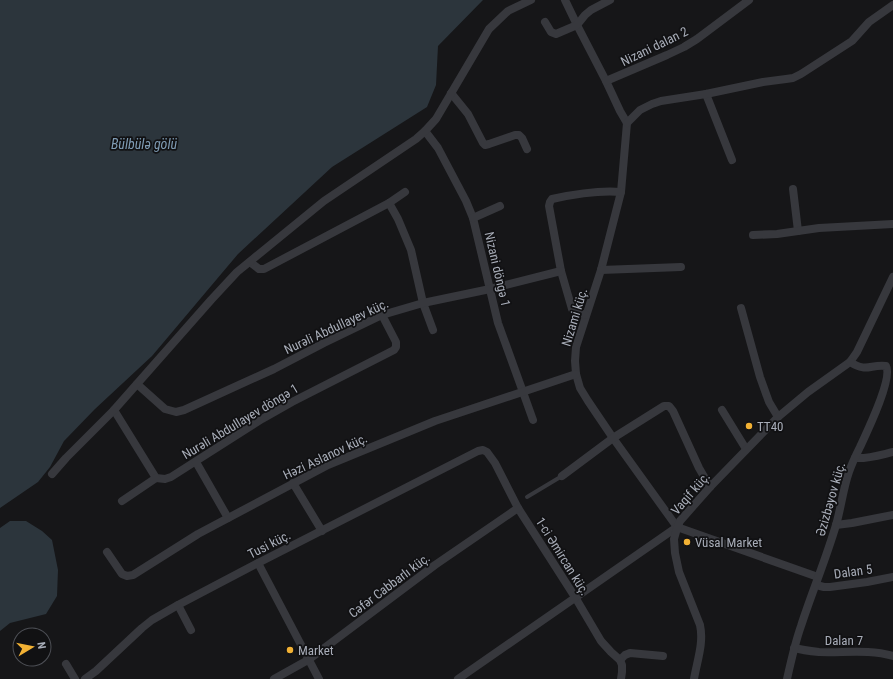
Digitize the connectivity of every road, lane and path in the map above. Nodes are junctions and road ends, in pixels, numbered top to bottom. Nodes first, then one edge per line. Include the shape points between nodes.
1 (530, 0) edge
2 (565, 0) edge
3 (610, 0) edge
4 (749, 0) edge
5 (893, 5) edge
6 (545, 22) dead end
7 (577, 25) junction
8 (606, 81) junction
9 (451, 93) junction
10 (706, 94) junction
11 (627, 122) junction
12 (425, 131) junction
13 (527, 149) dead end
14 (732, 160) dead end
15 (793, 189) dead end
16 (405, 192) dead end
17 (621, 192) junction
18 (389, 203) junction
19 (500, 206) dead end
20 (473, 218) junction
21 (893, 224) edge
22 (798, 231) junction
23 (753, 235) dead end
24 (250, 262) junction
25 (682, 267) dead end
26 (601, 270) junction
27 (560, 271) junction
28 (893, 277) edge
29 (490, 289) junction
30 (423, 303) junction
31 (741, 308) dead end
32 (382, 315) junction
33 (586, 315) junction
34 (432, 330) dead end
35 (850, 362) junction
36 (891, 368) edge
37 (576, 374) junction
38 (137, 384) junction
39 (523, 392) junction
40 (114, 410) junction
41 (722, 410) dead end
42 (778, 417) junction
43 (533, 420) dead end
44 (614, 438) junction
45 (746, 449) junction
46 (478, 451) joint
47 (893, 452) edge
48 (855, 458) junction
49 (196, 462) junction
50 (52, 474) dead end
51 (562, 476) joint
52 (156, 478) junction
53 (293, 483) junction
54 (710, 486) junction
55 (527, 497) dead end
56 (122, 501) dead end
57 (518, 508) junction
58 (893, 515) edge
59 (228, 518) junction
60 (836, 525) junction
61 (677, 527) junction
62 (322, 531) junction
63 (107, 552) dead end
64 (258, 563) junction
65 (893, 577) edge
66 (817, 581) junction
67 (575, 597) junction
68 (178, 605) junction
69 (191, 630) dead end
70 (794, 648) junction
71 (663, 656) dead end
72 (893, 656) edge
73 (308, 660) junction
74 (620, 660) junction
75 (66, 664) dead end
76 (75, 679) edge
77 (85, 679) edge
78 (274, 679) edge
79 (319, 679) edge
80 (458, 679) edge
81 (621, 679) edge
82 (694, 679) edge
83 (787, 679) edge

1 - 9 street via 508,11 489,29
2 - 7 street
3 - 7 street via 584,15
4 - 8 street, Nizani dalan 2 via 684,47
5 - 10 street via 869,22 852,41 793,78
6 - 7 street via 551,32 556,34
7 - 8 street
8 - 11 street
9 - 12 street via 436,119
9 - 13 street via 468,114 482,143 485,145 519,135
10 - 11 street via 652,104 640,110
10 - 14 street
11 - 17 street, Nizami küç.
12 - 20 street, Nizani döngə 1 via 438,148
12 - 24 street via 324,201
15 - 22 street
16 - 18 street
17 - 26 street, Nizami küç.
17 - 27 street via 607,191 552,199 549,206
18 - 24 street via 264,269 259,269
18 - 30 street via 411,250
19 - 20 street
20 - 29 street, Nizani döngə 1
21 - 22 street
22 - 23 street
24 - 38 street via 210,300
25 - 26 street
26 - 33 street, Nizami küç.
27 - 29 street, Nurəli Abdullayev küç.
27 - 33 street via 572,309
28 - 35 street, Vaqif küç.
29 - 30 street, Nurəli Abdullayev küç.
29 - 39 street, Nizani döngə 1 via 498,323
30 - 32 street, Nurəli Abdullayev küç.
30 - 34 street
31 - 42 street via 768,402
32 - 38 street, Nurəli Abdullayev küç. via 184,410 176,412 165,409
32 - 49 street, Nurəli Abdullayev döngə 1 via 396,342 394,350 292,402
33 - 37 street, Nizami küç. via 576,346
35 - 36 street, Əzizbəyov küç. via 862,368 882,365
35 - 42 street, Vaqif küç.
36 - 48 street, Əzizbəyov küç. via 889,382 878,412
37 - 39 street, Həzi Aslanov küç.
37 - 44 street, Nizami küç. via 580,388
38 - 40 street
39 - 43 street, Nizani döngə 1
39 - 53 street, Həzi Aslanov küç. via 418,428 328,465
40 - 50 street
40 - 52 street
41 - 45 street
42 - 45 street, Vaqif küç.
44 - 51 street
44 - 54 street via 658,408 669,406
44 - 61 street, Nizami küç.
45 - 54 street, Vaqif küç.
46 - 57 street, 1-ci Əmircan küç. via 487,452 495,463
46 - 62 street, Tusi küç.
47 - 48 street via 863,459
48 - 60 street, Əzizbəyov küç.
49 - 52 street, Nurəli Abdullayev döngə 1 via 171,477
49 - 59 street
51 - 55 lane
52 - 56 street
53 - 59 street, Həzi Aslanov küç.
53 - 62 street
54 - 61 street, Vaqif küç.
57 - 67 street, 1-ci Əmircan küç.
57 - 73 street, Cəfər Cabbarlı küç. via 435,565
58 - 60 street
59 - 63 street, Həzi Aslanov küç. via 133,575 122,574
60 - 66 street, Əzizbəyov küç.
61 - 66 street
61 - 67 street, Vaqif küç.
61 - 82 street via 674,539 676,561 702,633
62 - 64 street, Tusi küç.
64 - 68 street, Tusi küç.
64 - 73 street
65 - 66 street, Dalan 5 via 830,587 824,587
66 - 70 street, Əzizbəyov küç.
67 - 74 street, 1-ci Əmircan küç. via 601,641
67 - 80 street, Vaqif küç.
68 - 69 street
68 - 77 street, Tusi küç. via 152,620
70 - 72 street, Dalan 7 via 818,652 884,653
70 - 83 street, Əzizbəyov küç.
71 - 74 street via 630,654
73 - 78 street, Cəfər Cabbarlı küç.
73 - 79 street
74 - 81 street
75 - 76 street

